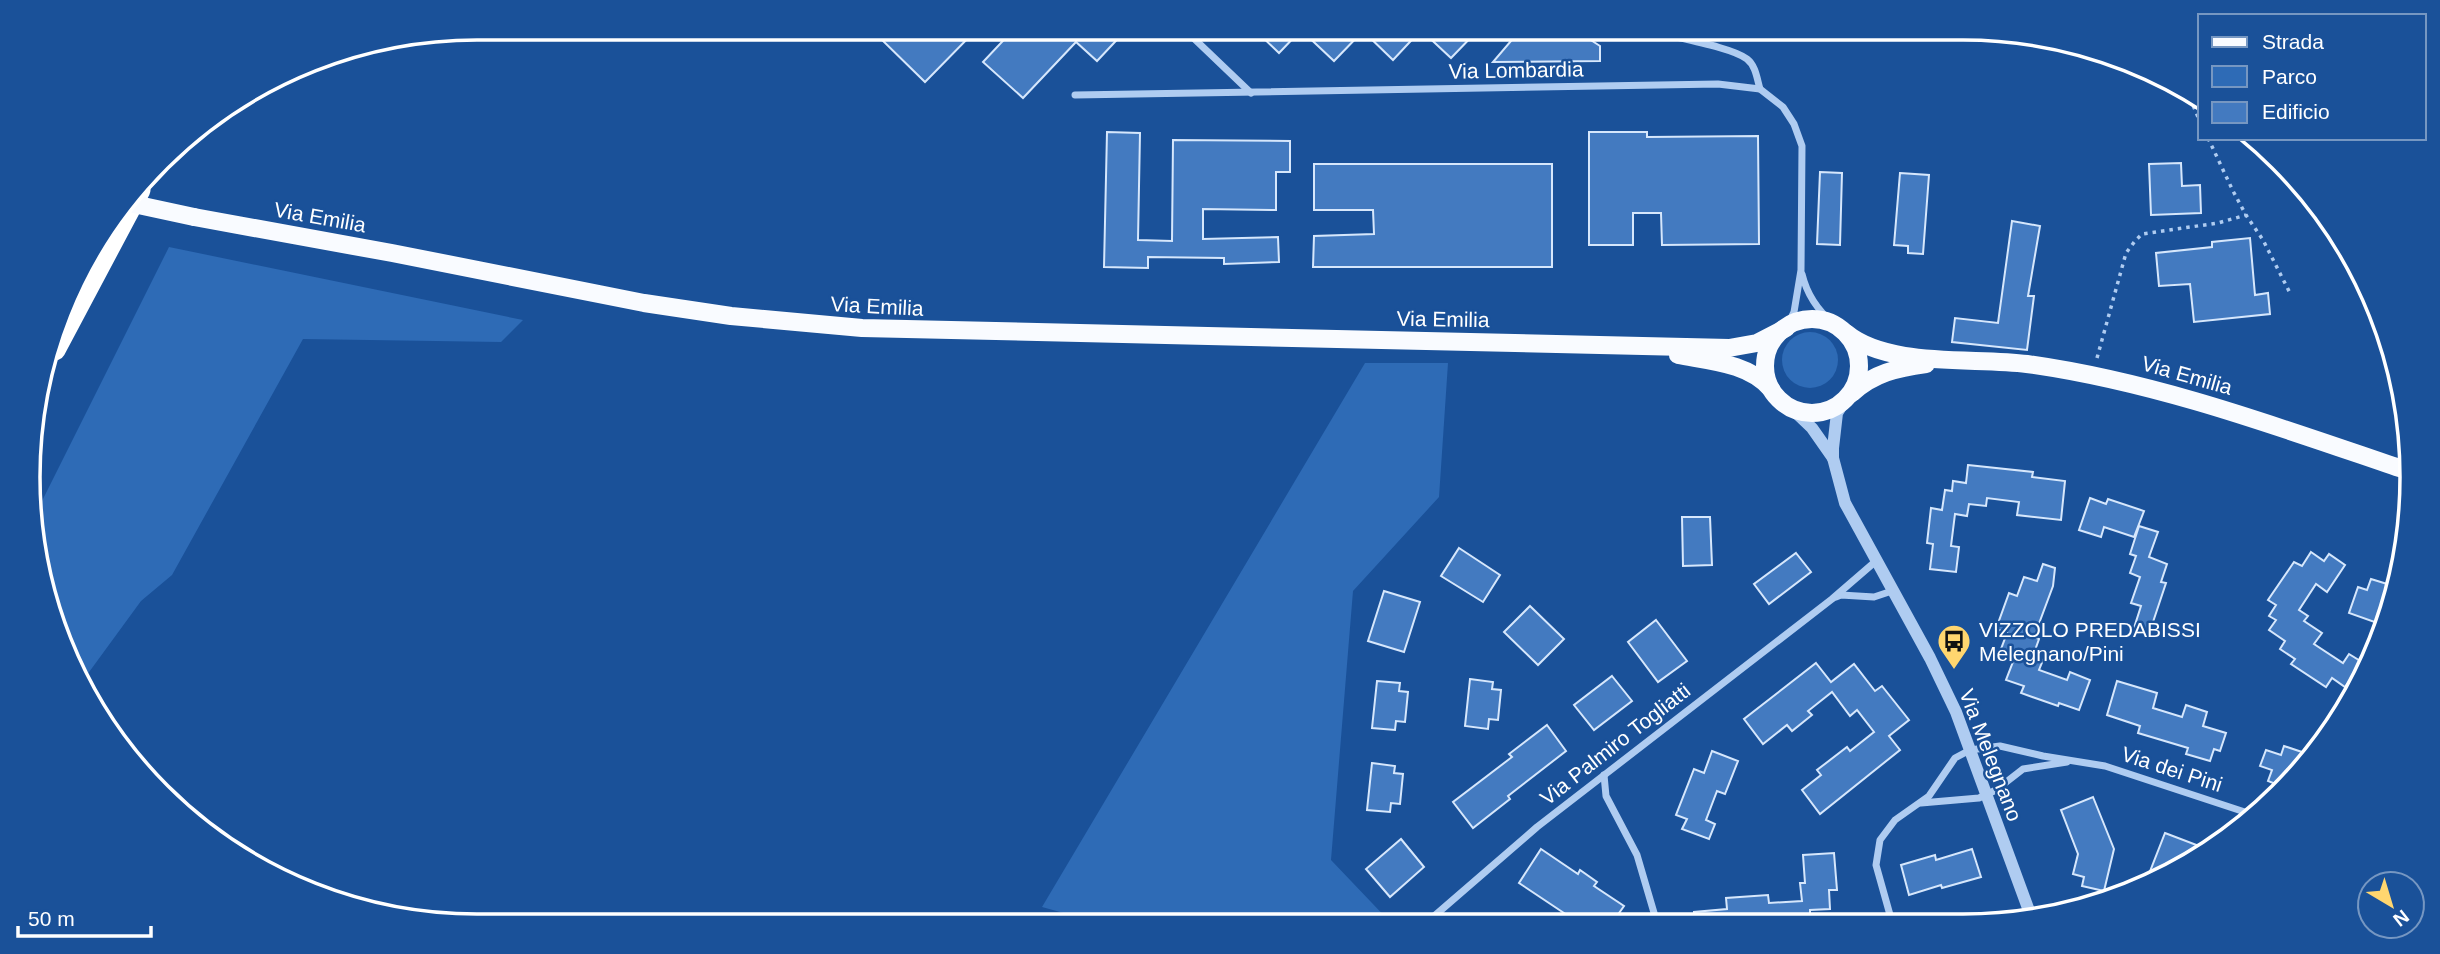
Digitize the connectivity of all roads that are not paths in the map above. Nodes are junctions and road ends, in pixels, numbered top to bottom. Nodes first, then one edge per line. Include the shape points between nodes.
1 (1196, 40) edge
2 (1687, 40) edge
3 (1760, 89) junction
4 (1251, 93) junction
5 (1075, 95) dead end
6 (136, 205) edge
7 (123, 221) edge
8 (1801, 270) junction
9 (1786, 328) junction
10 (1840, 329) junction
11 (66, 330) edge
12 (1633, 346) junction
13 (1950, 360) junction
14 (1773, 392) junction
15 (1846, 399) junction
16 (1791, 408) junction
17 (1833, 458) junction
18 (2400, 468) edge
19 (1876, 561) junction
20 (1892, 591) junction
21 (1832, 599) junction
22 (1970, 750) junction
23 (2074, 761) junction
24 (1604, 775) junction
25 (1987, 795) junction
26 (1913, 805) junction
27 (2243, 811) edge
28 (2028, 909) edge
29 (1436, 914) edge
30 (1654, 914) edge
31 (1890, 914) edge

1 - 4 street
2 - 3 street via 1747,59
3 - 4 street, Via Lombardia via 1718,84
3 - 8 street via 1783,107 1802,146
4 - 5 street, Via Lombardia
6 - 12 main road, Via Emilia, bridge via 644,303 811,325
7 - 11 highway
8 - 9 street via 1794,312
8 - 10 street via 1809,295
9 - 10 main road via 1809,319
9 - 12 main road, Via Emilia via 1757,343 1736,347
9 - 14 main road via 1766,358 1766,377
10 - 13 main road, Via Emilia via 1871,348
10 - 15 main road via 1855,345 1859,365 1856,384
12 - 14 main road, Via Emilia via 1736,367 1758,377
13 - 15 main road, Via Emilia via 1891,369
13 - 18 main road, Via Emilia via 2017,362 2093,374 2211,405
14 - 16 main road
15 - 16 main road via 1822,412
15 - 17 street, Via Melegnano via 1837,413
16 - 17 street, Via Melegnano
17 - 19 street, Via Melegnano via 1845,503
19 - 20 street, Via Melegnano
19 - 21 street, Via Palmiro Togliatti
20 - 21 street via 1874,597 1840,595
20 - 22 street, Via Melegnano via 1944,686
21 - 24 street, Via Palmiro Togliatti
22 - 23 street, Via dei Pini via 2000,746
22 - 25 street, Via Melegnano
22 - 26 street via 1955,758 1929,796
23 - 25 street, Via dei Pini via 2022,769
23 - 27 street, Via dei Pini via 2105,766
24 - 29 street, Via Palmiro Togliatti
24 - 30 street via 1606,796 1637,855
25 - 26 street
25 - 28 street, Via Melegnano
26 - 31 street via 1886,829 1877,852 1878,877

